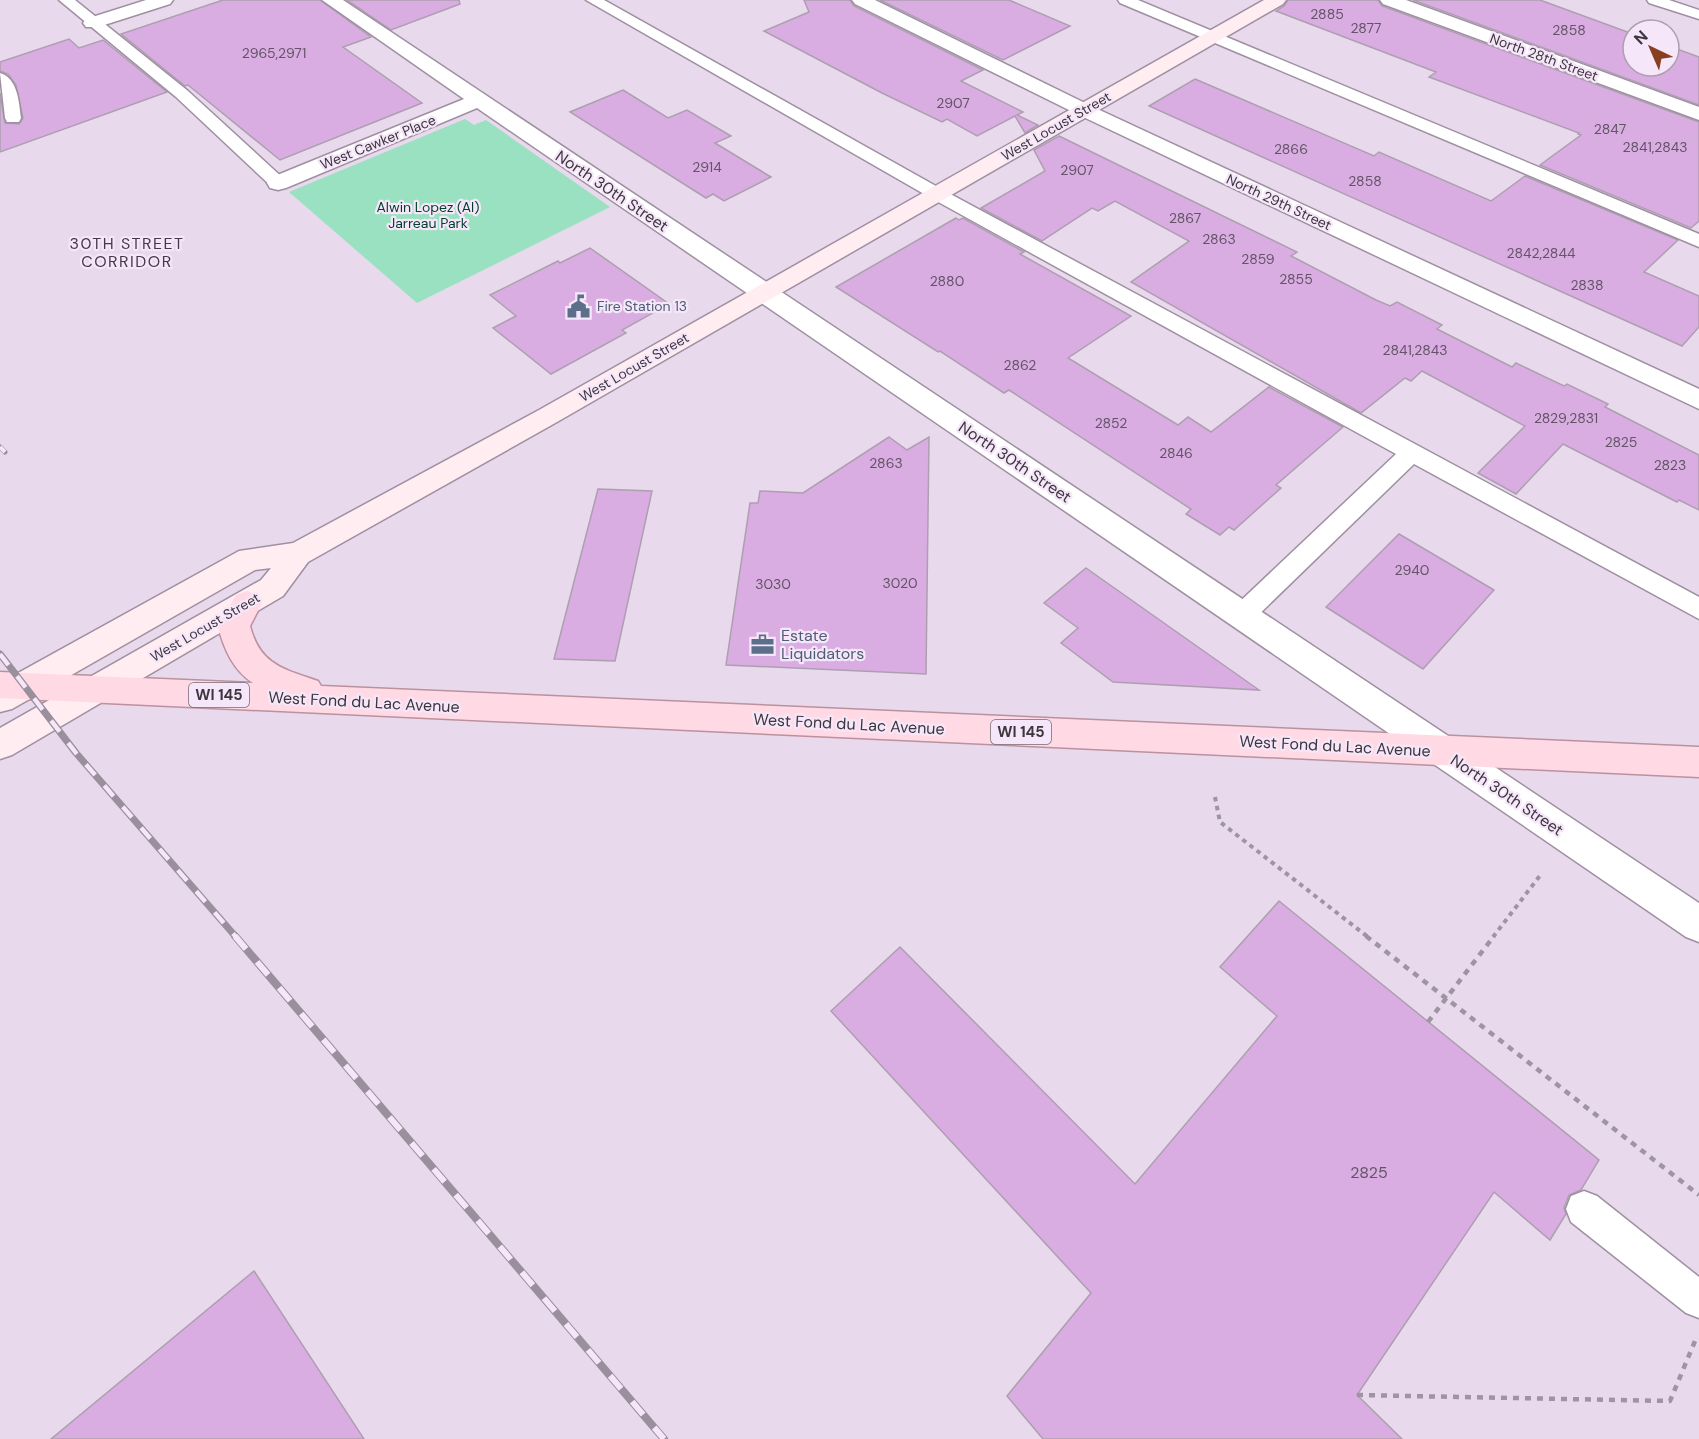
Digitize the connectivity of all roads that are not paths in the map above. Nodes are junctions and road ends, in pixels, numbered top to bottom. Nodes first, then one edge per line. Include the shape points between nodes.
1 (66, 0) edge
2 (164, 0) edge
3 (331, 0) edge
4 (593, 0) edge
5 (861, 0) edge
6 (1125, 0) edge
7 (1277, 0) edge
8 (1389, 0) edge
9 (1654, 0) edge
10 (1699, 15) edge
11 (92, 23) junction
12 (1213, 37) junction
13 (0, 78) edge
14 (478, 100) junction
15 (1084, 110) junction
16 (1699, 114) edge
17 (13, 118) dead end
18 (278, 183) joint
19 (937, 194) junction
20 (1699, 241) edge
21 (766, 292) junction
22 (1699, 400) edge
23 (1412, 452) junction
24 (298, 554) junction
25 (248, 603) junction
26 (1699, 609) edge
27 (1242, 615) junction
28 (8, 690) edge
29 (94, 691) junction
30 (343, 701) junction
31 (0, 745) edge
32 (1442, 751) junction
33 (1699, 762) edge
34 (1699, 924) edge
35 (1584, 1209) dead end
36 (1699, 1300) edge

1 - 11 lane
2 - 11 street
3 - 14 street, North 30th Street
4 - 19 lane
5 - 15 street, North 29th Street
6 - 12 lane
7 - 12 street, West Locust Street
8 - 16 street, North 28th Street
9 - 10 lane
11 - 18 lane via 182,94
12 - 15 street, West Locust Street
12 - 20 lane
13 - 17 lane via 8,88
14 - 18 street, West Cawker Place
14 - 21 street, North 30th Street
15 - 19 street, West Locust Street
15 - 22 street, North 29th Street
19 - 21 street, West Locust Street
19 - 23 lane
21 - 24 street, West Locust Street
21 - 27 street, North 30th Street
23 - 26 lane
23 - 27 lane
24 - 25 street, West Locust Street via 272,588
24 - 28 street via 249,559
25 - 29 street, West Locust Street
25 - 30 main road via 234,626 238,648 250,663 273,680
27 - 32 street, North 30th Street
28 - 29 main road, West Fond du Lac Avenue / WI 145
29 - 30 main road, West Fond du Lac Avenue / WI 145
29 - 31 street, West Locust Street
30 - 32 main road, West Fond du Lac Avenue / WI 145
32 - 33 main road, West Fond du Lac Avenue / WI 145
32 - 34 street, North 30th Street
35 - 36 lane

